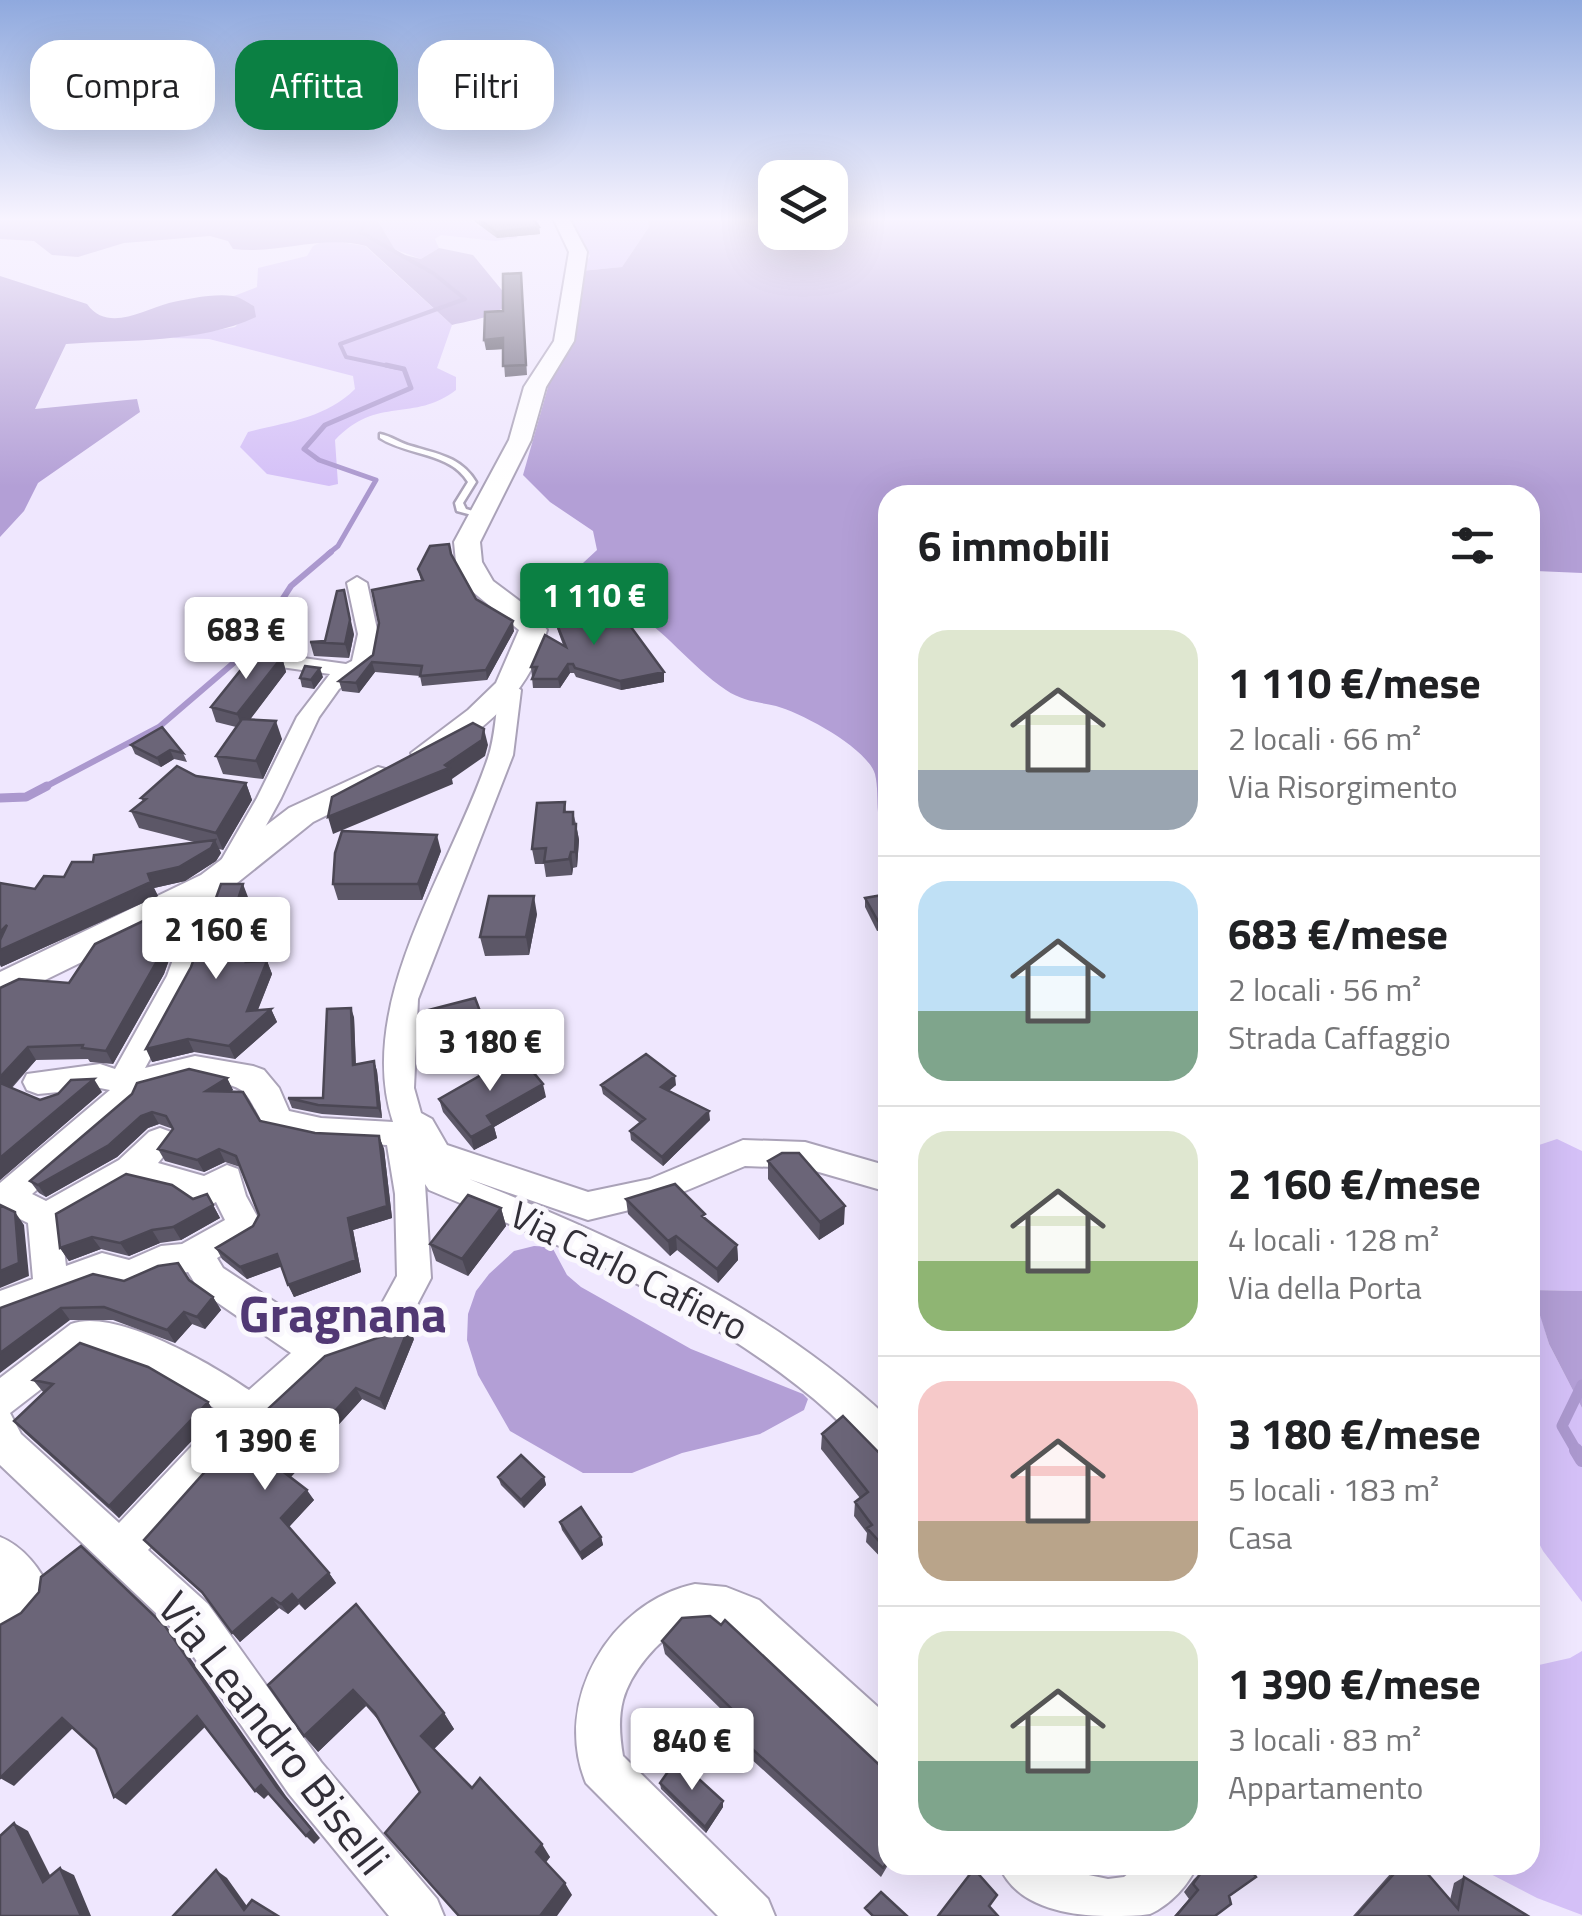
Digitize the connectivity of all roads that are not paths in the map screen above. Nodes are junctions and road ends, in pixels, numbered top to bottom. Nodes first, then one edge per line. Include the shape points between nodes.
1 (569, 307) edge
2 (384, 436) dead end
3 (480, 516) junction
4 (357, 584) dead end
5 (267, 659) edge
6 (345, 670) junction
7 (510, 690) junction
8 (242, 788) edge
9 (273, 791) junction
10 (224, 877) junction
11 (0, 988) edge
12 (38, 1082) dead end
13 (128, 1084) junction
14 (420, 1140) junction
15 (160, 1141) edge
16 (130, 1169) junction
17 (878, 1176) edge
18 (3, 1199) edge
19 (44, 1218) junction
20 (195, 1253) junction
21 (51, 1288) junction
22 (1, 1306) edge
23 (318, 1350) junction
24 (0, 1400) edge
25 (250, 1413) junction
26 (0, 1427) edge
27 (878, 1433) edge
28 (119, 1546) junction
29 (0, 1556) edge
30 (15, 1606) edge
31 (878, 1737) edge
32 (1037, 1875) edge
33 (1162, 1875) edge
34 (420, 1916) edge
35 (751, 1916) edge

1 - 3 main road via 564,341 535,387 520,440
2 - 3 lane via 468,472 472,482 459,503
3 - 7 main road via 467,542 468,562 483,586 534,630
4 - 6 street via 368,648 361,665
5 - 6 street
6 - 9 street via 298,731
7 - 10 main road via 418,760 301,815
7 - 14 street, Via Carlo Cafiero via 501,754 404,1000 399,1088
8 - 9 street
9 - 10 street
10 - 11 main road
10 - 13 street via 180,978 130,1066
12 - 13 street via 100,1076
13 - 14 street via 196,1066 254,1078 277,1121
13 - 18 street via 126,1094
14 - 17 street via 588,1206 654,1191 742,1153 805,1155
14 - 23 street via 411,1194 414,1278 386,1330
14 - 27 street, Via Carlo Cafiero via 440,1180 579,1237 795,1358
15 - 16 street
16 - 19 street
16 - 20 street via 191,1184 202,1195 226,1178 245,1225
18 - 19 street
19 - 21 street
20 - 21 street via 132,1275 102,1268
20 - 23 street via 210,1279
21 - 22 street
23 - 25 street
24 - 25 street via 84,1335 156,1354
25 - 28 street
26 - 28 street, Via Leandro Biselli via 6,1444
28 - 34 street, Via Leandro Biselli via 193,1620 304,1778
29 - 30 street
31 - 35 street via 744,1615 720,1603 677,1607 652,1620 612,1670 598,1717 602,1767
32 - 33 street via 1062,1892 1103,1904 1134,1897

